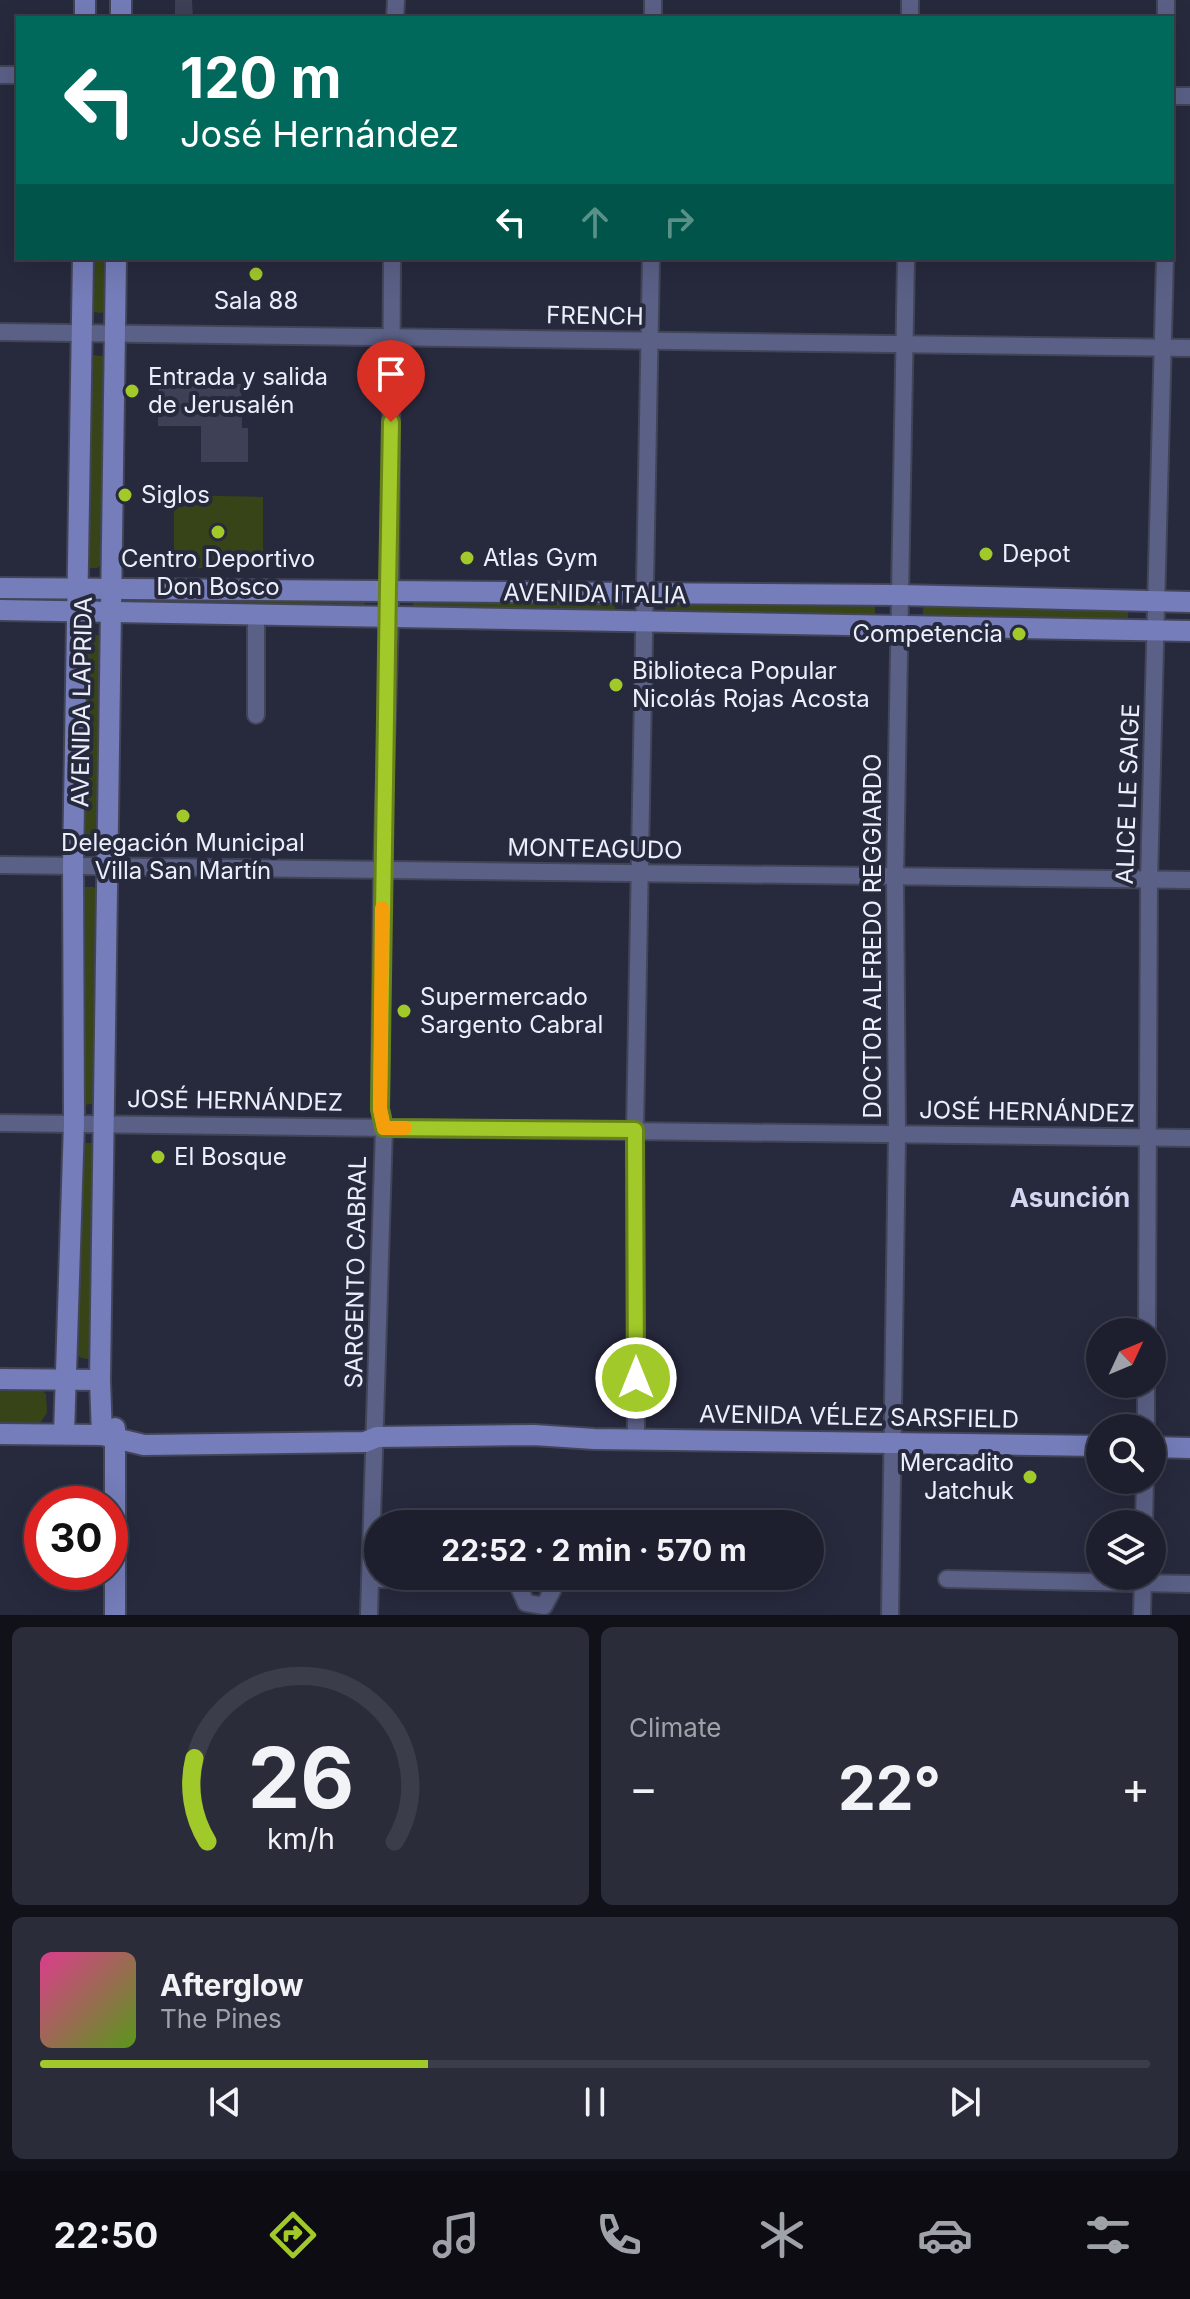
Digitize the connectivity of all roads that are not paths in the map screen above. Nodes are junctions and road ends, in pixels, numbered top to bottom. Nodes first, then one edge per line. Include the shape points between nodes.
1 (83, 260) edge
2 (116, 260) edge
3 (392, 260) edge
4 (651, 260) edge
5 (906, 260) edge
6 (1165, 260) edge
7 (0, 332) edge
8 (114, 332) junction
9 (83, 333) junction
10 (391, 338) junction
11 (650, 341) junction
12 (904, 344) junction
13 (1165, 347) junction
14 (1190, 348) edge
15 (0, 588) edge
16 (79, 589) junction
17 (110, 589) junction
18 (389, 591) junction
19 (644, 594) junction
20 (899, 595) junction
21 (1157, 602) junction
22 (1190, 602) edge
23 (0, 610) edge
24 (78, 611) junction
25 (111, 612) junction
26 (256, 615) junction
27 (390, 616) junction
28 (643, 621) junction
29 (900, 625) junction
30 (1157, 631) junction
31 (1190, 631) edge
32 (256, 715) dead end
33 (0, 865) edge
34 (73, 866) junction
35 (105, 867) junction
36 (382, 872) junction
37 (642, 874) junction
38 (895, 877) junction
39 (1149, 880) junction
40 (1190, 880) edge
41 (0, 1123) edge
42 (74, 1123) junction
43 (104, 1123) junction
44 (384, 1128) junction
45 (635, 1130) junction
46 (897, 1134) junction
47 (1148, 1138) junction
48 (1190, 1138) edge
49 (1147, 1318) edge
50 (0, 1379) edge
51 (64, 1380) junction
52 (100, 1380) junction
53 (115, 1433) junction
54 (0, 1434) edge
55 (64, 1434) junction
56 (377, 1437) junction
57 (636, 1440) junction
58 (893, 1443) junction
59 (1086, 1446) edge
60 (1166, 1447) edge
61 (1190, 1448) edge
62 (373, 1510) edge
63 (947, 1579) dead end
64 (1086, 1580) edge
65 (1166, 1582) edge
66 (1190, 1584) edge
67 (370, 1590) edge
68 (1143, 1590) edge
69 (115, 1615) edge
70 (126, 1615) edge
71 (369, 1615) edge
72 (890, 1615) edge
73 (1142, 1615) edge

1 - 9 main road, AVENIDA LAPRIDA
2 - 8 main road, AVENIDA LAPRIDA
3 - 10 street, SARGENTO CABRAL
4 - 11 street
5 - 12 street, DOCTOR ALFREDO REGGIARDO
6 - 13 street, ALICE LE SAIGE
7 - 9 street, FRENCH
8 - 9 street, FRENCH
8 - 10 street, FRENCH
8 - 17 main road, AVENIDA LAPRIDA
9 - 16 main road, AVENIDA LAPRIDA
10 - 11 street, FRENCH
10 - 18 street, SARGENTO CABRAL
11 - 12 street, FRENCH
11 - 19 street
12 - 13 street, FRENCH
12 - 20 street, DOCTOR ALFREDO REGGIARDO
13 - 14 street, FRENCH
13 - 21 street, ALICE LE SAIGE
15 - 16 main road, AVENIDA ITALIA
16 - 17 main road, AVENIDA ITALIA
16 - 24 main road, AVENIDA LAPRIDA
17 - 18 main road, AVENIDA ITALIA
17 - 25 main road, AVENIDA LAPRIDA
18 - 19 main road, AVENIDA ITALIA
18 - 27 street, SARGENTO CABRAL
19 - 20 main road, AVENIDA ITALIA
19 - 28 street
20 - 21 main road, AVENIDA ITALIA
20 - 29 street, DOCTOR ALFREDO REGGIARDO
21 - 22 main road, AVENIDA ITALIA
21 - 30 street, ALICE LE SAIGE
23 - 24 main road, AVENIDA ITALIA
24 - 25 main road, AVENIDA ITALIA
24 - 34 main road, AVENIDA LAPRIDA
25 - 26 main road, AVENIDA ITALIA
25 - 35 main road, AVENIDA LAPRIDA
26 - 27 main road, AVENIDA ITALIA
26 - 32 street
27 - 28 main road, AVENIDA ITALIA
27 - 36 street, SARGENTO CABRAL
28 - 29 main road, AVENIDA ITALIA
28 - 37 street
29 - 30 main road, AVENIDA ITALIA
29 - 38 street, DOCTOR ALFREDO REGGIARDO
30 - 31 main road, AVENIDA ITALIA
30 - 39 street, ALICE LE SAIGE
33 - 34 street, MONTEAGUDO
34 - 35 street, MONTEAGUDO
34 - 42 main road, AVENIDA LAPRIDA
35 - 36 street, MONTEAGUDO
35 - 43 main road, AVENIDA LAPRIDA
36 - 37 street, MONTEAGUDO
36 - 44 street, SARGENTO CABRAL
37 - 38 street, MONTEAGUDO
37 - 45 street
38 - 39 street, MONTEAGUDO
38 - 46 street, DOCTOR ALFREDO REGGIARDO
39 - 40 street, MONTEAGUDO
39 - 47 street, ALICE LE SAIGE
41 - 42 street, JOSÉ HERNÁNDEZ
42 - 43 street, JOSÉ HERNÁNDEZ
42 - 51 main road, AVENIDA LAPRIDA
43 - 44 street, JOSÉ HERNÁNDEZ
43 - 52 main road, AVENIDA LAPRIDA
44 - 45 street, JOSÉ HERNÁNDEZ
44 - 56 street, SARGENTO CABRAL
45 - 46 street, JOSÉ HERNÁNDEZ
45 - 57 street
46 - 47 street, JOSÉ HERNÁNDEZ
46 - 58 street, DOCTOR ALFREDO REGGIARDO
47 - 48 street, JOSÉ HERNÁNDEZ
47 - 49 street, ALICE LE SAIGE
50 - 51 main road
51 - 52 main road
51 - 55 main road, AVENIDA LAPRIDA
52 - 53 main road, AVENIDA LAPRIDA
53 - 55 main road, AVENIDA VÉLEZ SARSFIELD
53 - 56 main road, AVENIDA VÉLEZ SARSFIELD via 365,1432
53 - 69 main road, AVENIDA LAPRIDA
53 - 70 main road, AVENIDA LAPRIDA
54 - 55 main road, AVENIDA VÉLEZ SARSFIELD
56 - 57 main road, AVENIDA VÉLEZ SARSFIELD
56 - 62 street, SARGENTO CABRAL
57 - 58 main road, AVENIDA VÉLEZ SARSFIELD
58 - 59 main road, AVENIDA VÉLEZ SARSFIELD
58 - 72 street, DOCTOR ALFREDO REGGIARDO
60 - 61 main road
63 - 64 street
65 - 66 street
67 - 71 street, SARGENTO CABRAL
68 - 73 street

